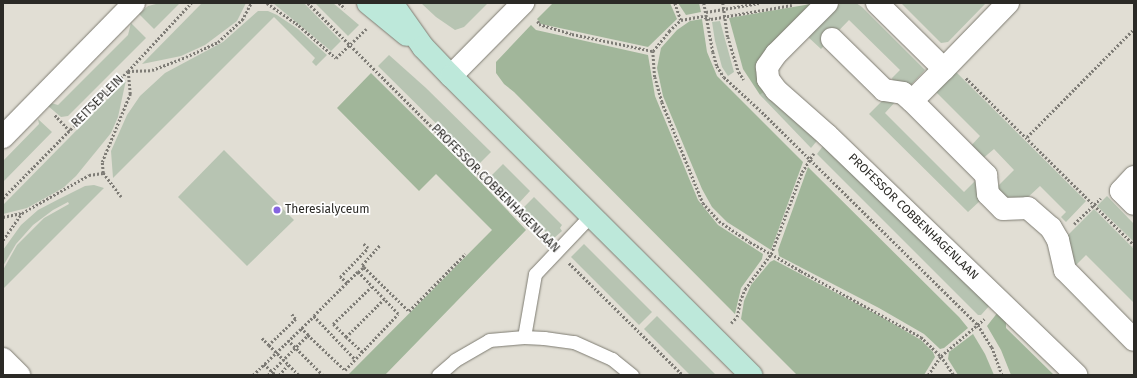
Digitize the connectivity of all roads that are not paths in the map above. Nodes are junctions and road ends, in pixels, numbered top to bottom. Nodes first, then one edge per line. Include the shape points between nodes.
1 (134, 3) edge
2 (368, 3) edge
3 (392, 3) edge
4 (827, 3) edge
5 (877, 3) edge
6 (1008, 3) edge
7 (529, 10) edge
8 (832, 39) dead end
9 (423, 47) junction
10 (947, 65) junction
11 (451, 76) junction
12 (912, 101) junction
13 (3, 137) edge
14 (591, 215) junction
15 (524, 337) junction
16 (1134, 340) edge
17 (3, 359) edge
18 (19, 375) edge
19 (438, 375) edge
20 (632, 375) edge
21 (751, 375) edge
22 (1076, 375) edge

1 - 13 street
2 - 9 street
3 - 9 street
4 - 22 street, PROFESSOR COBBENHAGENLAAN via 776,54 767,67 768,79 776,90 827,135
5 - 10 street
6 - 10 street
7 - 11 street
8 - 12 street via 884,90 903,93
9 - 11 street
10 - 12 street
11 - 14 street
12 - 16 street via 986,175 988,194 1003,209 1028,208 1051,228 1058,240 1065,270
14 - 15 lane via 535,274
14 - 21 street
15 - 19 lane via 489,340 455,360
15 - 20 lane via 574,342 612,358
17 - 18 street

